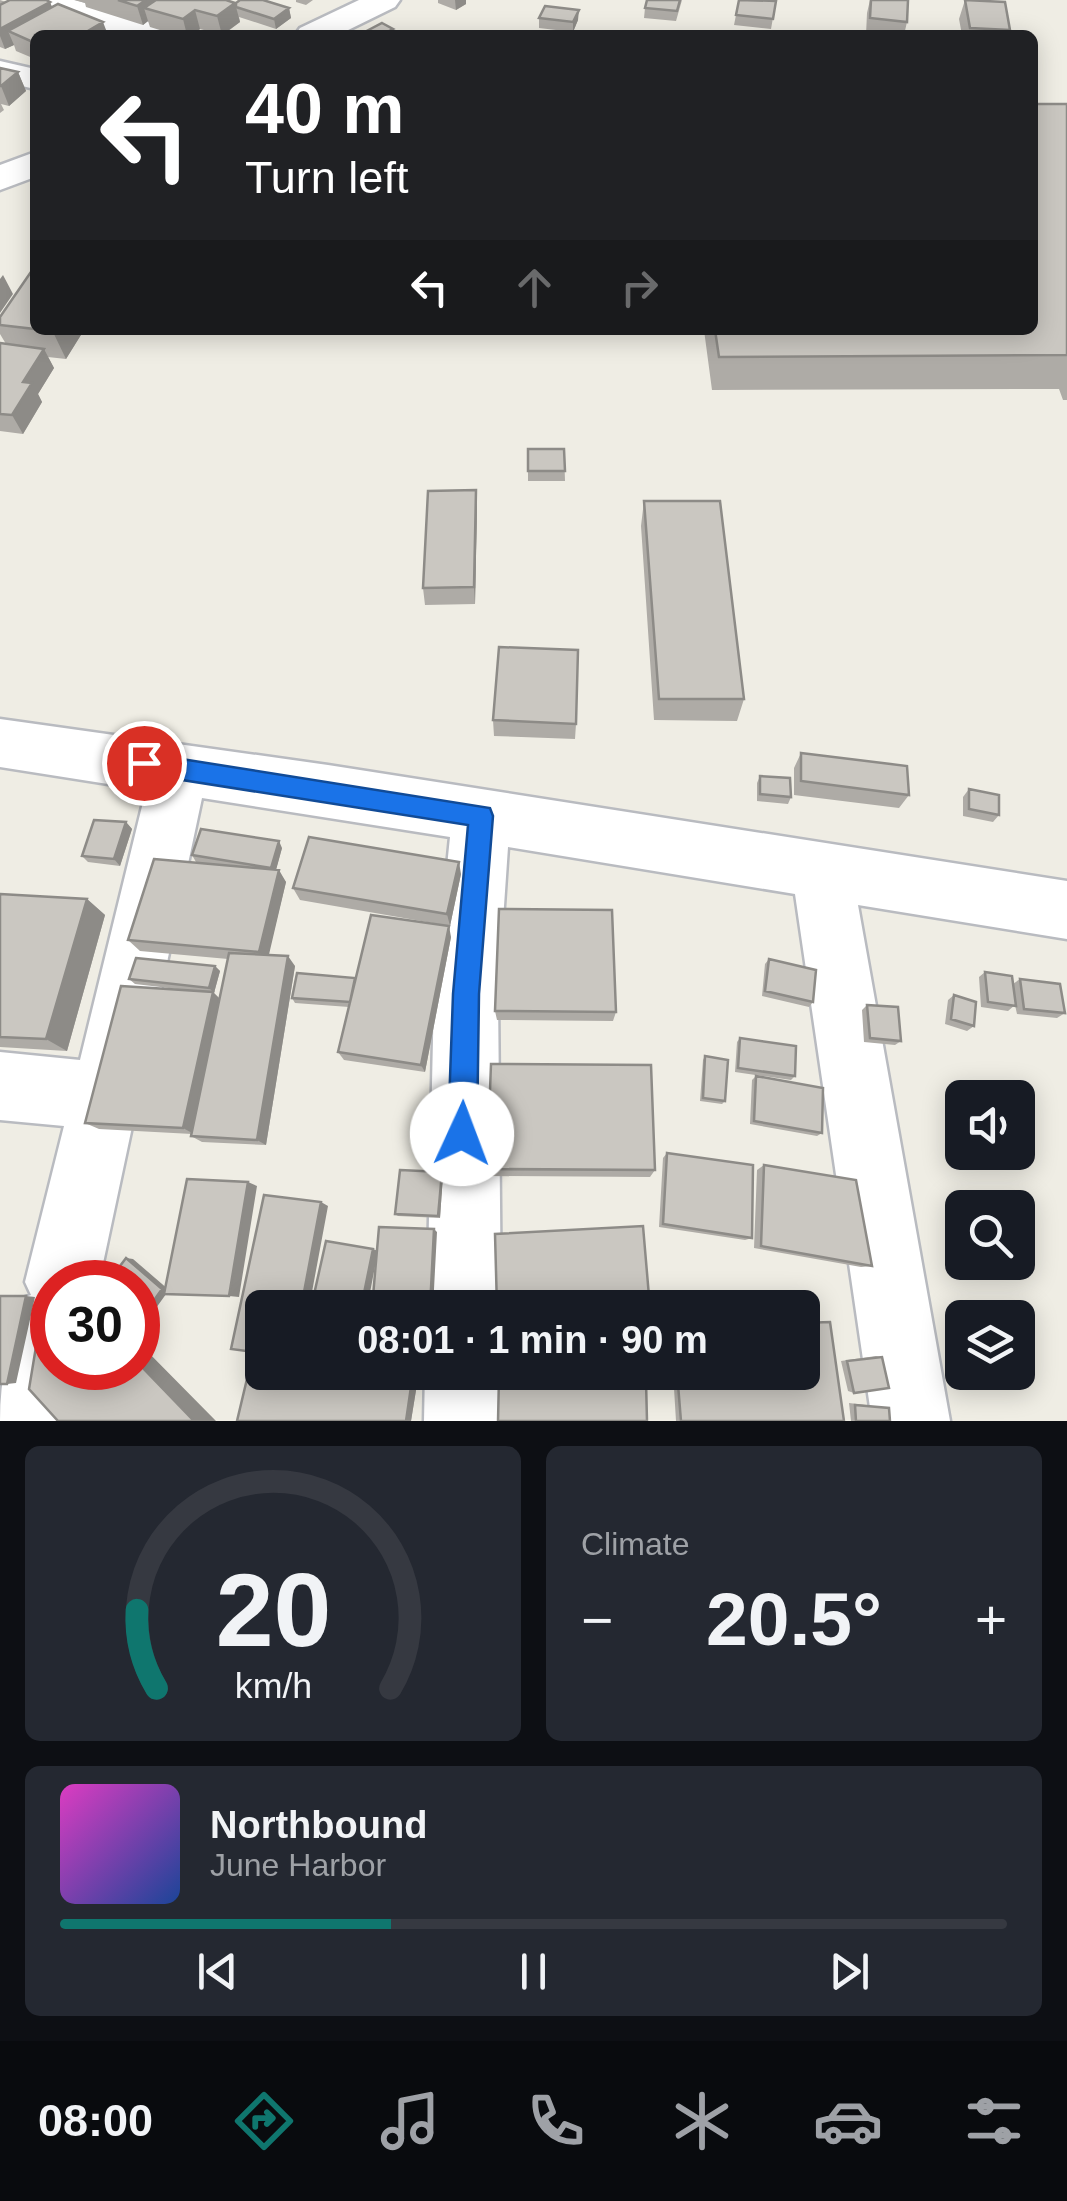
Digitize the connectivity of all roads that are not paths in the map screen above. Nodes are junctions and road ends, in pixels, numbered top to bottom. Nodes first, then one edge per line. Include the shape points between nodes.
1 (41, 0) edge
2 (363, 3) edge
3 (141, 30) edge
4 (320, 30) edge
5 (0, 71) edge
6 (30, 78) edge
7 (30, 165) edge
8 (0, 179) edge
9 (0, 742) edge
10 (180, 768) junction
11 (481, 816) junction
12 (822, 870) junction
13 (1067, 910) edge
14 (0, 1086) edge
15 (105, 1096) junction
16 (67, 1260) edge
17 (464, 1290) edge
18 (37, 1390) edge
19 (463, 1390) edge
20 (30, 1421) edge
21 (463, 1421) edge
22 (912, 1421) edge

1 - 3 street
2 - 4 street
5 - 6 street
7 - 8 street
9 - 10 street
10 - 11 street
10 - 15 street
11 - 12 street
11 - 17 street via 466,994
12 - 13 street
12 - 22 street
14 - 15 street
15 - 16 street
18 - 20 street
19 - 21 street

